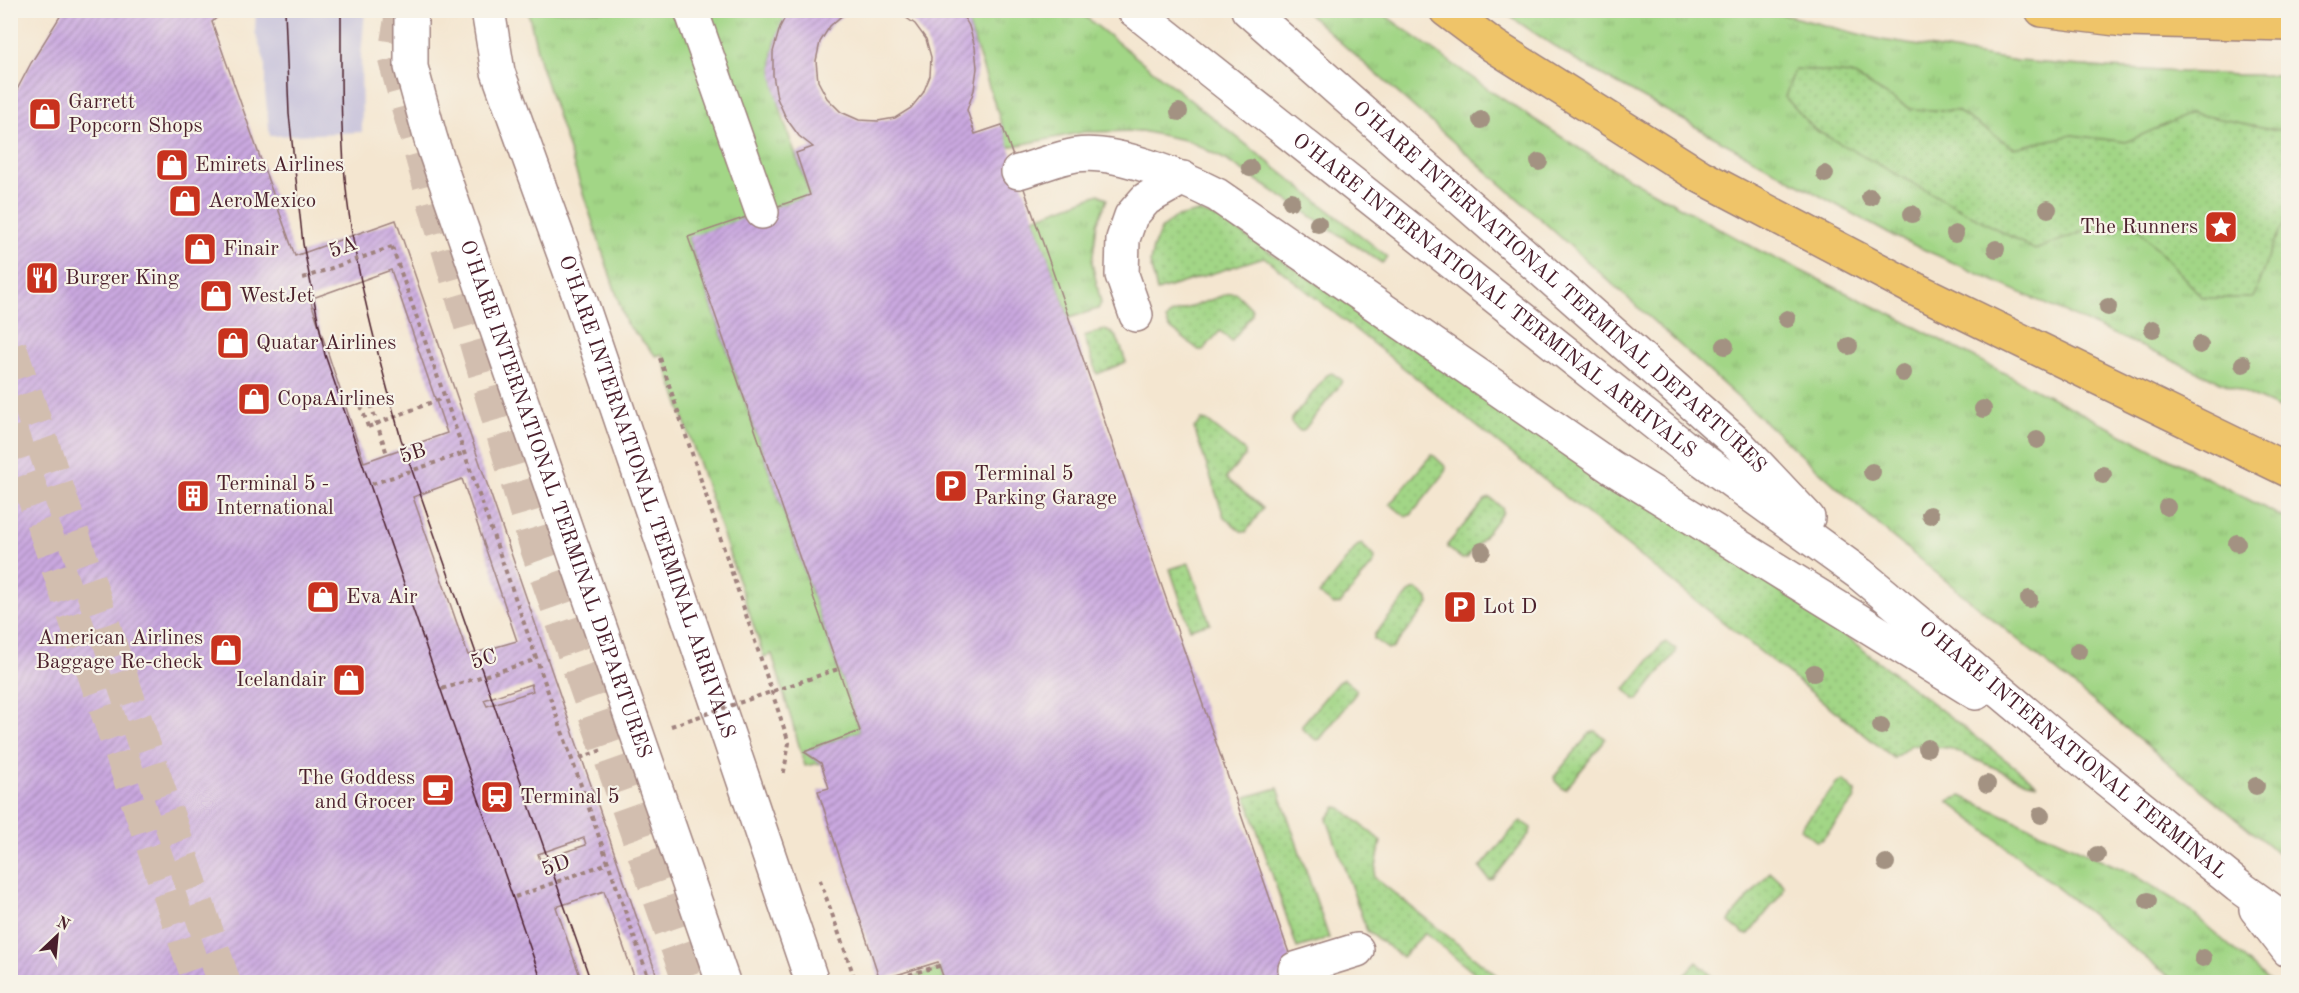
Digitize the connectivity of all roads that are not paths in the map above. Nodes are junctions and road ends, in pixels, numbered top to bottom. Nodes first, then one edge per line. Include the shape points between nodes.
1 (411, 10) edge
2 (488, 10) edge
3 (692, 10) edge
4 (1134, 10) edge
5 (1248, 10) edge
6 (1446, 10) edge
7 (2042, 10) edge
8 (2289, 24) edge
9 (1018, 172) dead end
10 (1183, 178) junction
11 (762, 212) dead end
12 (1136, 315) dead end
13 (2289, 470) edge
14 (1860, 574) junction
15 (2074, 754) junction
16 (2238, 886) junction
17 (2289, 922) edge
18 (1357, 950) dead end
19 (2289, 950) edge
20 (1295, 969) dead end
21 (723, 982) edge
22 (812, 982) edge

1 - 21 street, O'HARE INTERNATIONAL TERMINAL DEPARTURES, bridge via 411,67 431,140
2 - 22 street, O'HARE INTERNATIONAL TERMINAL ARRIVALS via 498,72 583,308
3 - 11 street
4 - 14 street, O'HARE INTERNATIONAL TERMINAL ARRIVALS via 1682,445
5 - 14 street, O'HARE INTERNATIONAL TERMINAL DEPARTURES via 1739,445
6 - 13 highway via 1494,46 1700,176 1915,289
7 - 8 highway via 2124,20
9 - 10 street via 1076,155 1110,156
10 - 12 street via 1146,199 1131,216 1123,239 1122,275
10 - 15 street via 1217,195 1611,467
14 - 15 street, O'HARE INTERNATIONAL TERMINAL
15 - 16 street, O'HARE INTERNATIONAL TERMINAL
16 - 17 street, O'HARE INTERNATIONAL TERMINAL
16 - 19 street
18 - 20 street

